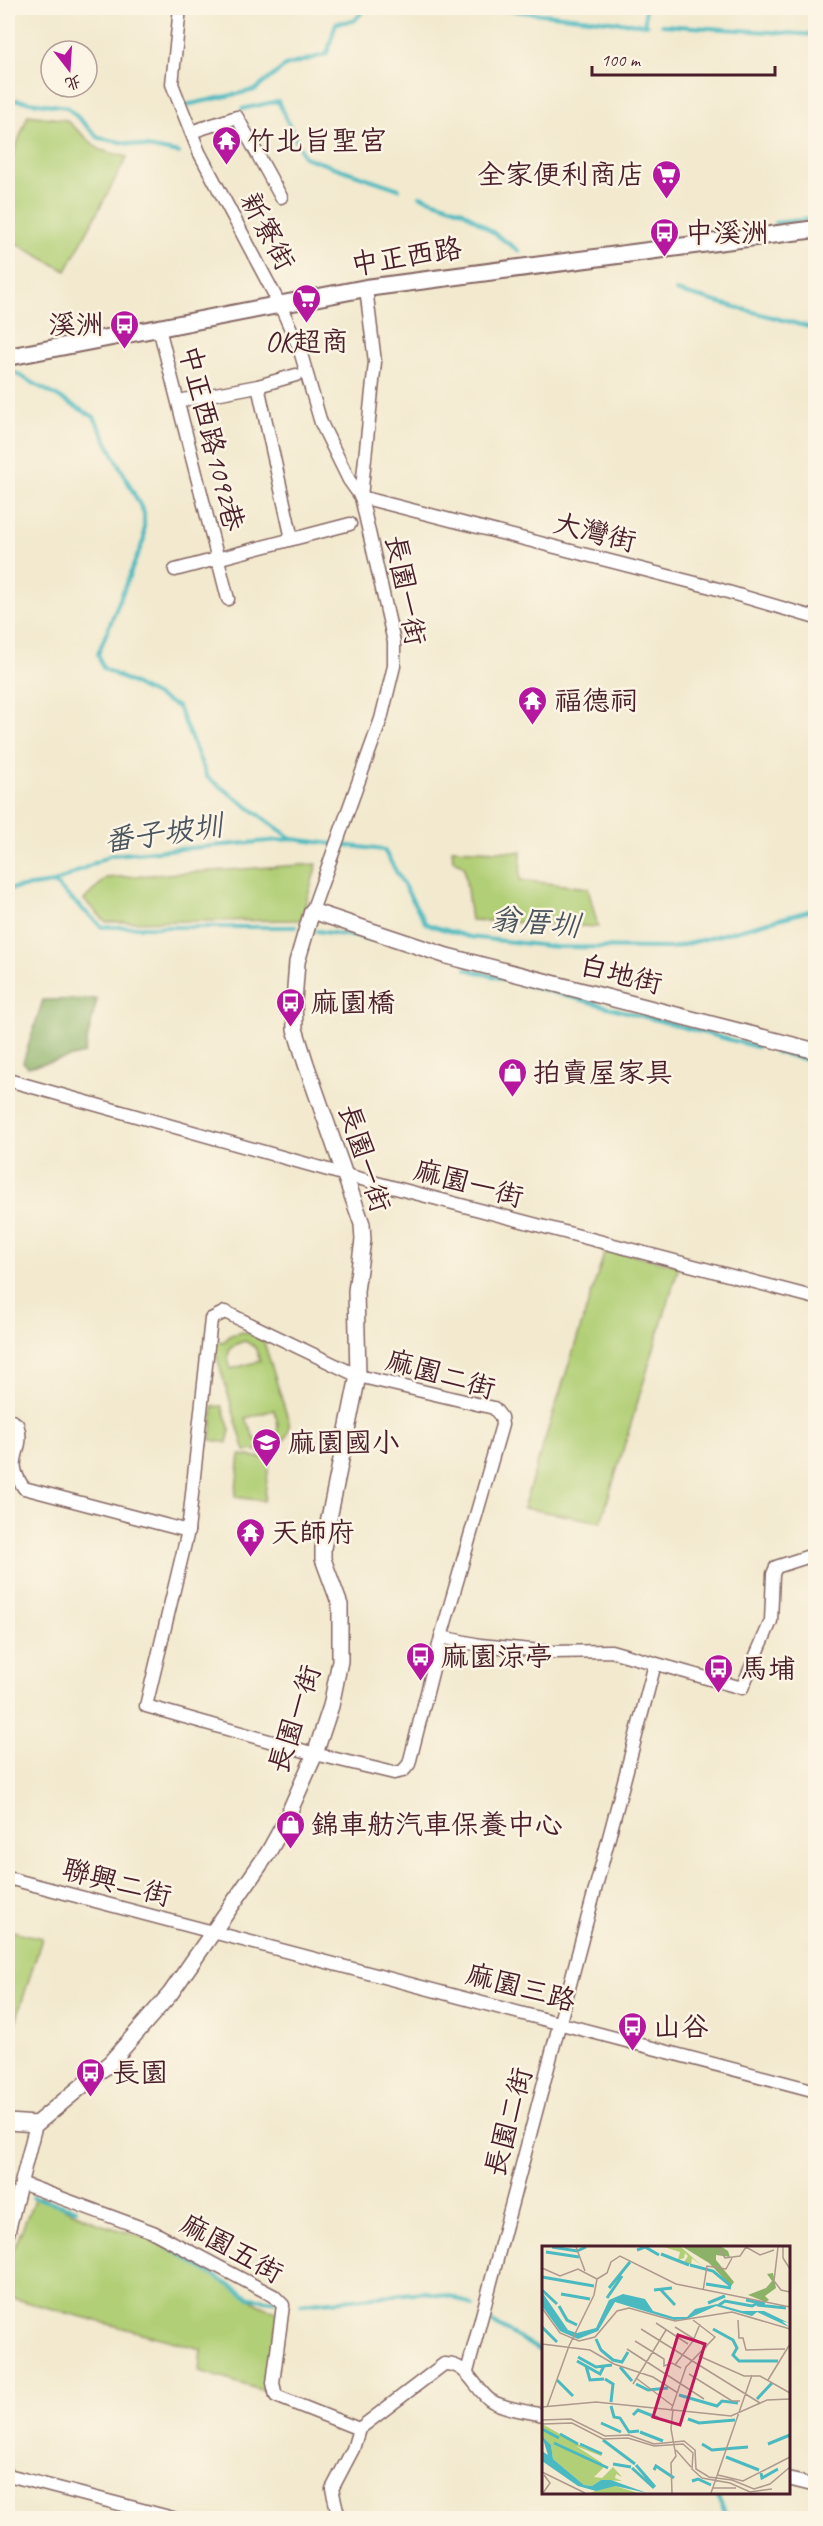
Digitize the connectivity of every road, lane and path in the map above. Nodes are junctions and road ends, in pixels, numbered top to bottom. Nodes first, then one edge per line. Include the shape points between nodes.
1 (180, 8) edge
2 (191, 132) junction
3 (281, 197) dead end
4 (816, 229) edge
5 (366, 288) junction
6 (280, 305) junction
7 (159, 328) junction
8 (8, 357) edge
9 (296, 375) dead end
10 (258, 386) junction
11 (178, 401) junction
12 (361, 497) junction
13 (350, 524) dead end
14 (292, 539) junction
15 (218, 559) junction
16 (175, 570) dead end
17 (228, 599) dead end
18 (816, 618) edge
19 (312, 910) junction
20 (816, 1051) edge
21 (8, 1080) edge
22 (346, 1175) junction
23 (816, 1298) edge
24 (358, 1376) junction
25 (8, 1419) edge
26 (188, 1530) junction
27 (816, 1554) edge
28 (441, 1638) junction
29 (655, 1664) junction
30 (315, 1754) junction
31 (8, 1878) edge
32 (214, 1933) junction
33 (559, 2022) junction
34 (816, 2091) edge
35 (8, 2122) edge
36 (36, 2124) junction
37 (21, 2183) junction
38 (8, 2234) edge
39 (467, 2372) junction
40 (542, 2414) edge
41 (359, 2429) junction
42 (8, 2475) edge
43 (790, 2479) edge
44 (816, 2486) edge
45 (173, 2518) edge
46 (339, 2518) edge

1 - 2 street, 新寮街 via 172,84
2 - 3 street via 237,117
2 - 6 street, 新寮街
4 - 5 main road, 中正西路
5 - 6 main road, 中正西路
5 - 12 street, 長園一街 via 375,362
6 - 7 main road, 中正西路
6 - 12 street, 長園一街 via 299,347 321,423
7 - 8 main road, 中正西路
7 - 11 street, 中正西路1092巷
9 - 10 street
10 - 11 street
10 - 14 street
11 - 15 street, 中正西路1092巷
12 - 18 street, 大灣街
12 - 19 street, 長園一街 via 394,642 394,666 381,718
13 - 14 street, 中正西路1092巷
14 - 15 street, 中正西路1092巷
15 - 16 street
15 - 17 street, 中正西路1092巷
19 - 20 street, 白地街 via 447,956
19 - 22 street, 長園一街 via 297,962 296,1029
21 - 22 street, 麻園一街
22 - 23 street, 麻園一街
22 - 24 street, 長園一街 via 362,1224 363,1240 356,1292
24 - 26 street, 麻園二街 via 225,1312 211,1319
24 - 28 street, 麻園二街 via 494,1408 501,1417 502,1425
24 - 30 street, 長園一街 via 323,1548 323,1559 340,1605 340,1661
25 - 26 street via 17,1424 21,1436 13,1465 24,1488
26 - 30 street via 146,1706
27 - 29 street via 776,1567 771,1621 742,1688
28 - 29 street via 539,1651 611,1651
28 - 30 street via 409,1764 403,1771 394,1773
29 - 33 street, 長園二街
30 - 32 street, 長園一街 via 268,1853
31 - 32 street, 聯興二街
32 - 33 street, 麻園三路
32 - 36 street, 長園一街 via 170,1994 111,2062
33 - 34 street, 麻園三路
33 - 39 street, 長園二街
35 - 36 street
36 - 37 street
37 - 38 street
37 - 41 street, 麻園五街 via 153,2232 274,2296 284,2305 273,2384 276,2396
39 - 40 street via 493,2402
39 - 41 street via 444,2364
41 - 46 street via 332,2489
42 - 45 street
43 - 44 street

